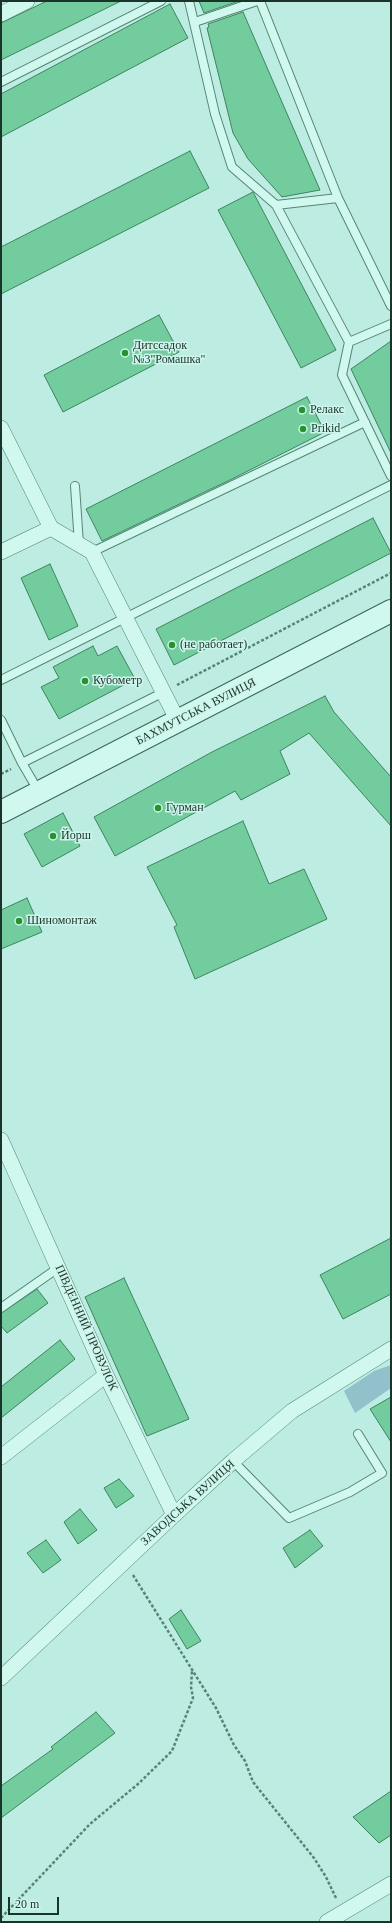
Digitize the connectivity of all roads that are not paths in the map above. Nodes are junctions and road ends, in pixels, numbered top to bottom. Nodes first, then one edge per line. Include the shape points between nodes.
1 (27, 1) edge
2 (161, 1) edge
3 (189, 1) edge
4 (258, 1) edge
5 (1, 14) edge
6 (195, 22) junction
7 (1, 82) edge
8 (338, 198) junction
9 (276, 205) junction
10 (391, 306) edge
11 (391, 324) edge
12 (349, 342) junction
13 (365, 422) junction
14 (1, 428) edge
15 (391, 476) edge
16 (391, 485) edge
17 (75, 486) dead end
18 (51, 528) junction
19 (79, 544) junction
20 (1, 552) edge
21 (92, 552) junction
22 (391, 611) edge
23 (126, 618) junction
24 (1, 680) edge
25 (164, 692) junction
26 (1, 720) edge
27 (178, 721) junction
28 (22, 763) junction
29 (39, 793) junction
30 (1, 812) edge
31 (1, 1140) edge
32 (4, 1157) edge
33 (58, 1268) junction
34 (1, 1308) edge
35 (391, 1349) edge
36 (106, 1375) junction
37 (358, 1434) dead end
38 (1, 1457) edge
39 (233, 1461) junction
40 (174, 1515) junction
41 (1, 1678) edge
42 (391, 1884) edge
43 (327, 1922) edge

1 - 5 street
2 - 7 lane
3 - 6 lane
4 - 6 lane
4 - 8 lane
6 - 9 lane via 215,114 232,167
8 - 9 lane
8 - 10 lane
9 - 12 lane
11 - 12 lane
12 - 13 lane via 342,375
13 - 15 lane
13 - 21 lane
14 - 18 street
16 - 23 lane
17 - 19 lane
18 - 19 street
18 - 20 street
19 - 21 street
21 - 23 street
22 - 27 street, БАХМУТСЬКА ВУЛИЦЯ
23 - 24 lane
23 - 25 street
25 - 27 street
25 - 28 lane
26 - 28 lane
27 - 29 street, БАХМУТСЬКА ВУЛИЦЯ
28 - 29 lane
29 - 30 street, БАХМУТСЬКА ВУЛИЦЯ
31 - 32 street, ПІВДЕННИЙ ПРОВУЛОК
32 - 33 street, ПІВДЕННИЙ ПРОВУЛОК
33 - 34 lane
33 - 36 street, ПІВДЕННИЙ ПРОВУЛОК
35 - 39 street, ЗАВОДСЬКА ВУЛИЦЯ via 292,1412
36 - 38 street
36 - 40 street, ПІВДЕННИЙ ПРОВУЛОК
37 - 39 lane via 382,1473 350,1492 289,1518
39 - 40 street, ЗАВОДСЬКА ВУЛИЦЯ
40 - 41 street, ЗАВОДСЬКА ВУЛИЦЯ
42 - 43 street

